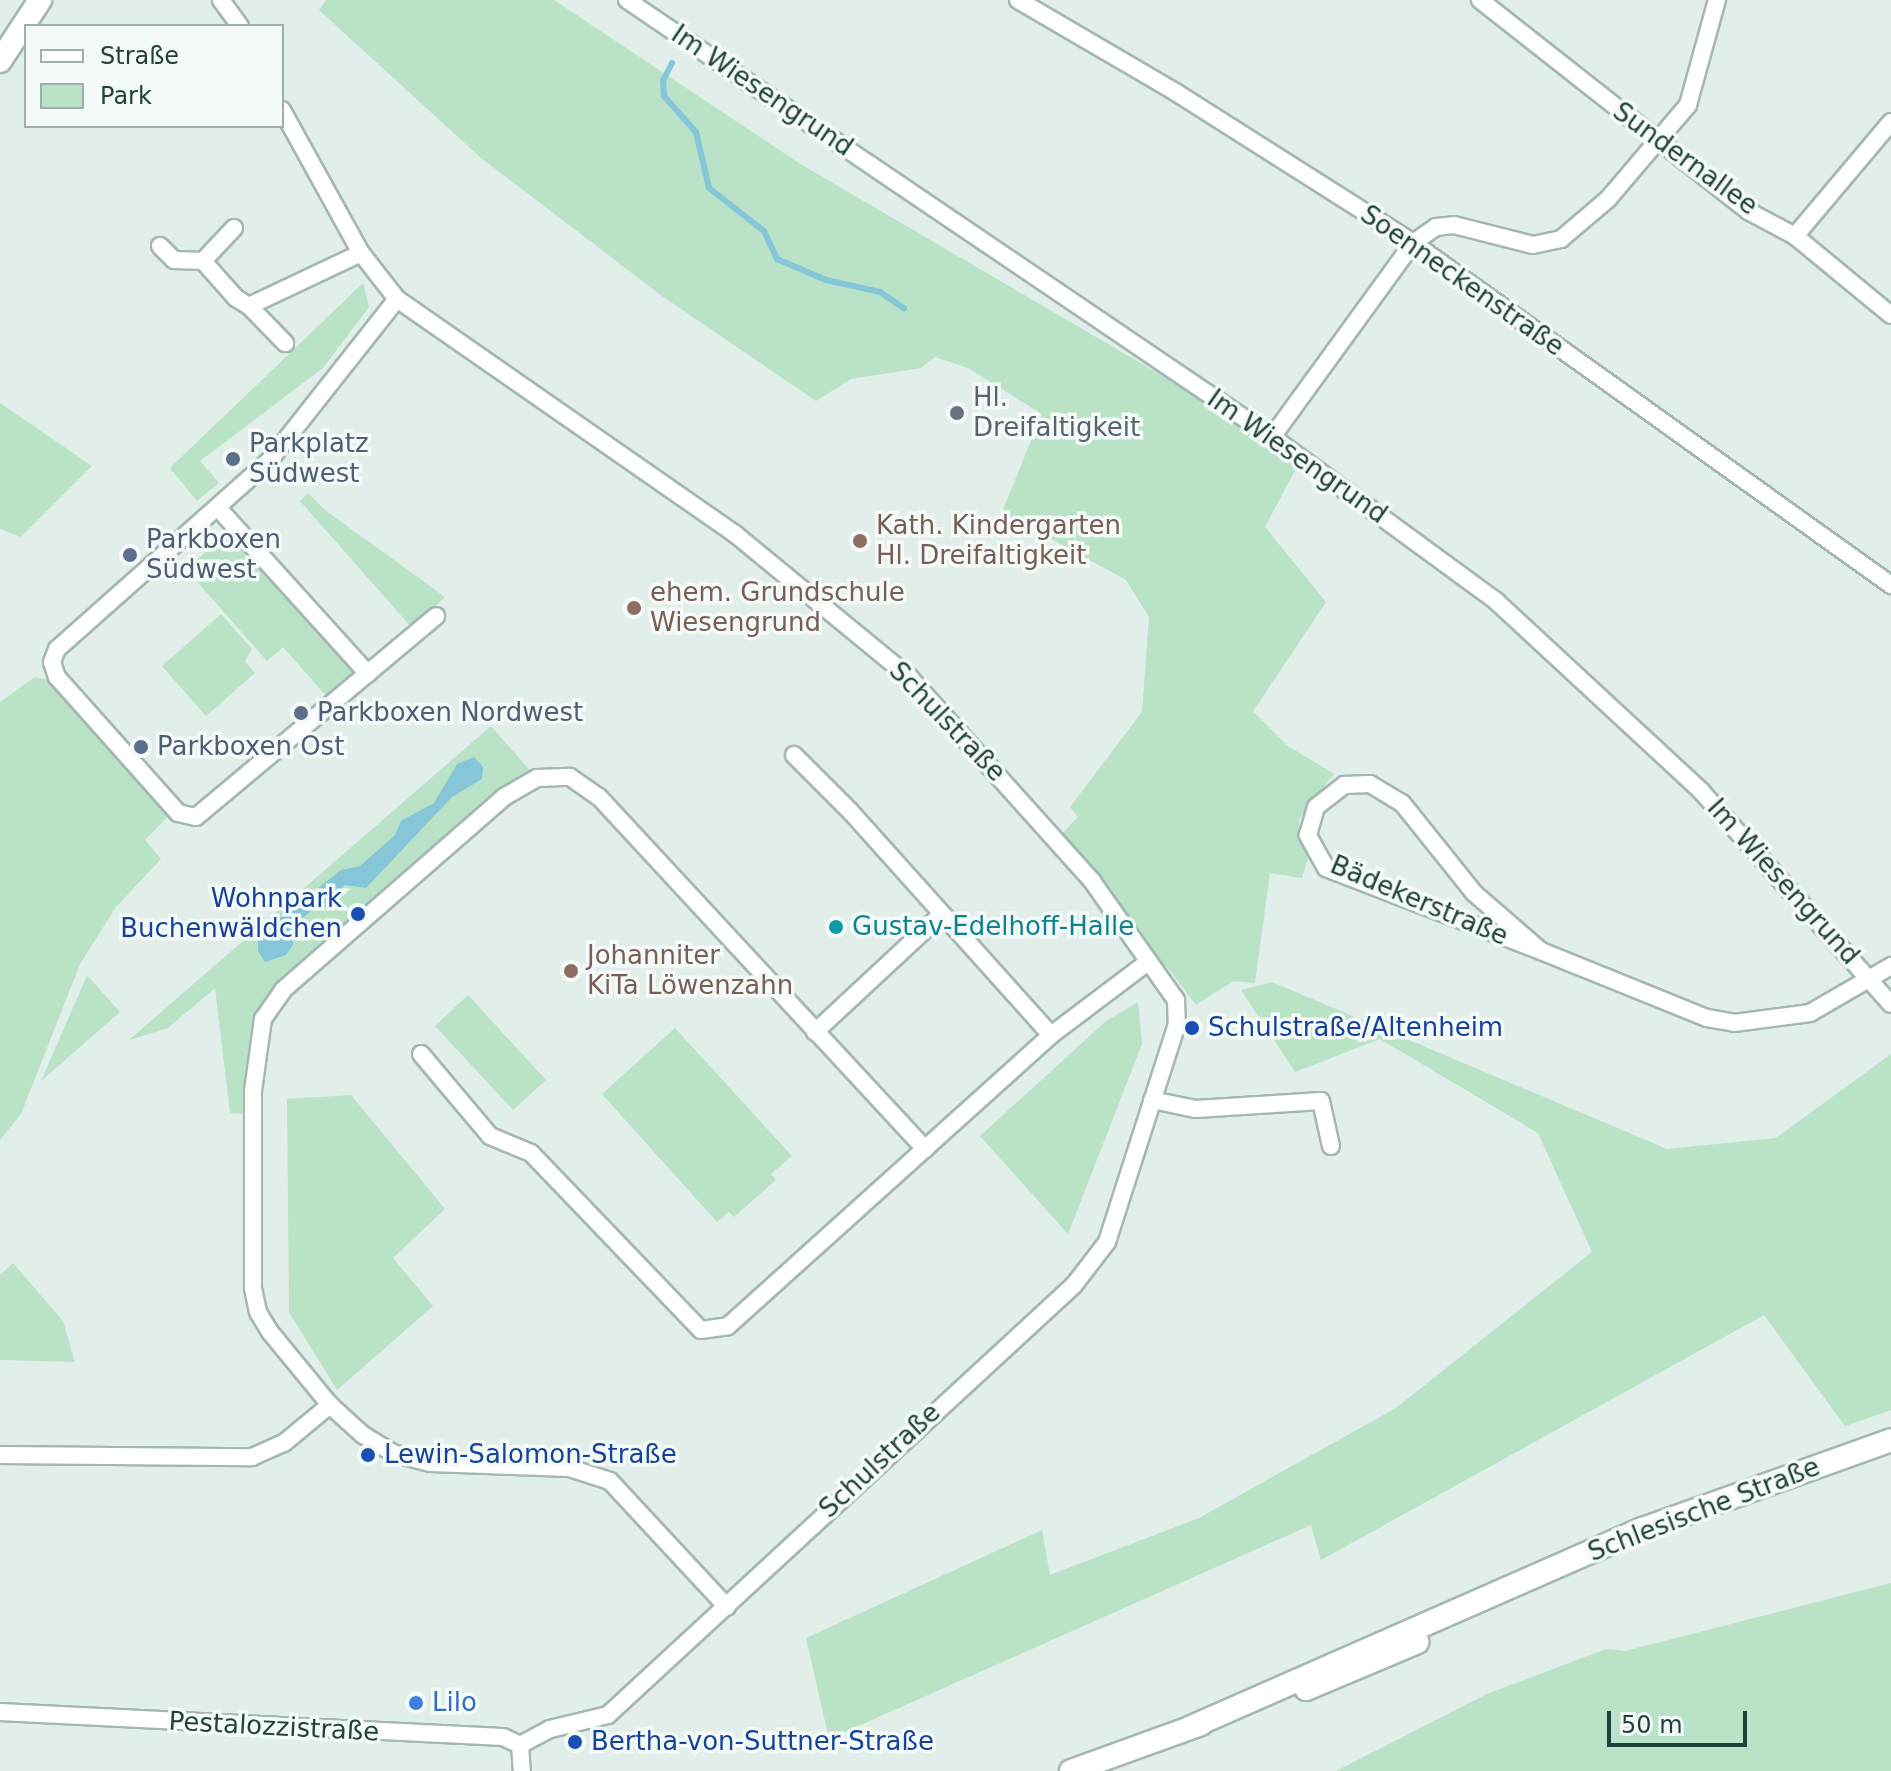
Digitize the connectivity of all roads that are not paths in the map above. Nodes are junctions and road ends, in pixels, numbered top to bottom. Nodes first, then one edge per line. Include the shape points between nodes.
1 (40, 0) edge
2 (221, 0) edge
3 (627, 0) edge
4 (1018, 0) edge
5 (1480, 0) edge
6 (1717, 0) edge
7 (24, 24) edge
8 (24, 24) edge
9 (239, 24) edge
10 (0, 61) edge
11 (284, 114) edge
12 (1891, 122) edge
13 (1657, 141) junction
14 (234, 228) dead end
15 (1795, 236) junction
16 (1413, 243) junction
17 (160, 246) dead end
18 (361, 253) junction
19 (203, 261) junction
20 (397, 299) junction
21 (249, 306) junction
22 (1891, 315) edge
23 (285, 343) dead end
24 (1272, 437) junction
25 (219, 509) junction
26 (1891, 585) edge
27 (436, 616) dead end
28 (368, 674) junction
29 (794, 755) dead end
30 (941, 915) junction
31 (1541, 951) junction
32 (1148, 962) junction
33 (1891, 966) edge
34 (1873, 981) junction
35 (1891, 1004) edge
36 (815, 1032) junction
37 (1051, 1035) junction
38 (421, 1054) dead end
39 (1152, 1100) junction
40 (1331, 1146) dead end
41 (925, 1149) junction
42 (330, 1405) junction
43 (1891, 1440) edge
44 (0, 1455) edge
45 (727, 1607) junction
46 (0, 1712) edge
47 (520, 1745) junction
48 (522, 1771) edge
49 (1071, 1771) edge

1 - 7 main road
2 - 9 street
3 - 24 street, Im Wiesengrund
4 - 16 street, Soenneckenstraße via 1177,93
5 - 13 street, Sundernallee
6 - 13 street via 1688,105
8 - 10 main road
11 - 18 street, Schulstraße
12 - 15 street
13 - 15 street, Sundernallee via 1748,211
13 - 16 street via 1608,199 1561,239 1510,243 1454,225 1436,227
14 - 19 street
15 - 22 street, Sundernallee
16 - 24 street
16 - 26 street, Soenneckenstraße
17 - 19 street via 174,260
18 - 20 street, Schulstraße
18 - 21 street
19 - 21 street
20 - 25 street via 270,460
20 - 32 street, Schulstraße via 735,534 910,678 1092,881
21 - 23 street
24 - 34 street, Im Wiesengrund via 1496,601 1557,655 1722,813
25 - 28 street
25 - 28 street via 57,649 52,662 57,677 178,813 196,817 215,804
27 - 28 street
29 - 30 street
30 - 36 street
30 - 37 street
31 - 31 street, Bädekerstraße via 1474,893 1402,803 1370,784 1354,783 1327,794 1316,807 1308,835 1326,868
31 - 34 street, Bädekerstraße via 1707,1018 1734,1023 1810,1013
32 - 37 street
32 - 39 street, Schulstraße via 1169,986 1178,1016
33 - 34 street, Bädekerstraße
34 - 35 street, Im Wiesengrund
36 - 41 street
36 - 42 street via 599,797 558,775 537,778 504,797 283,990 263,1019 253,1091 253,1288 270,1332
37 - 41 street
38 - 41 street via 490,1136 531,1153 701,1330 728,1326
39 - 40 street via 1196,1109 1321,1101
39 - 45 street, Schulstraße via 1107,1242 1074,1285
42 - 44 street via 284,1443 252,1457
42 - 45 street via 393,1453 430,1463 569,1468 601,1476
43 - 49 main road, Schlesische Straße via 1643,1529 1189,1728
45 - 47 street, Schulstraße via 608,1715 550,1729
46 - 47 street, Pestalozzistraße via 503,1737
47 - 48 street

